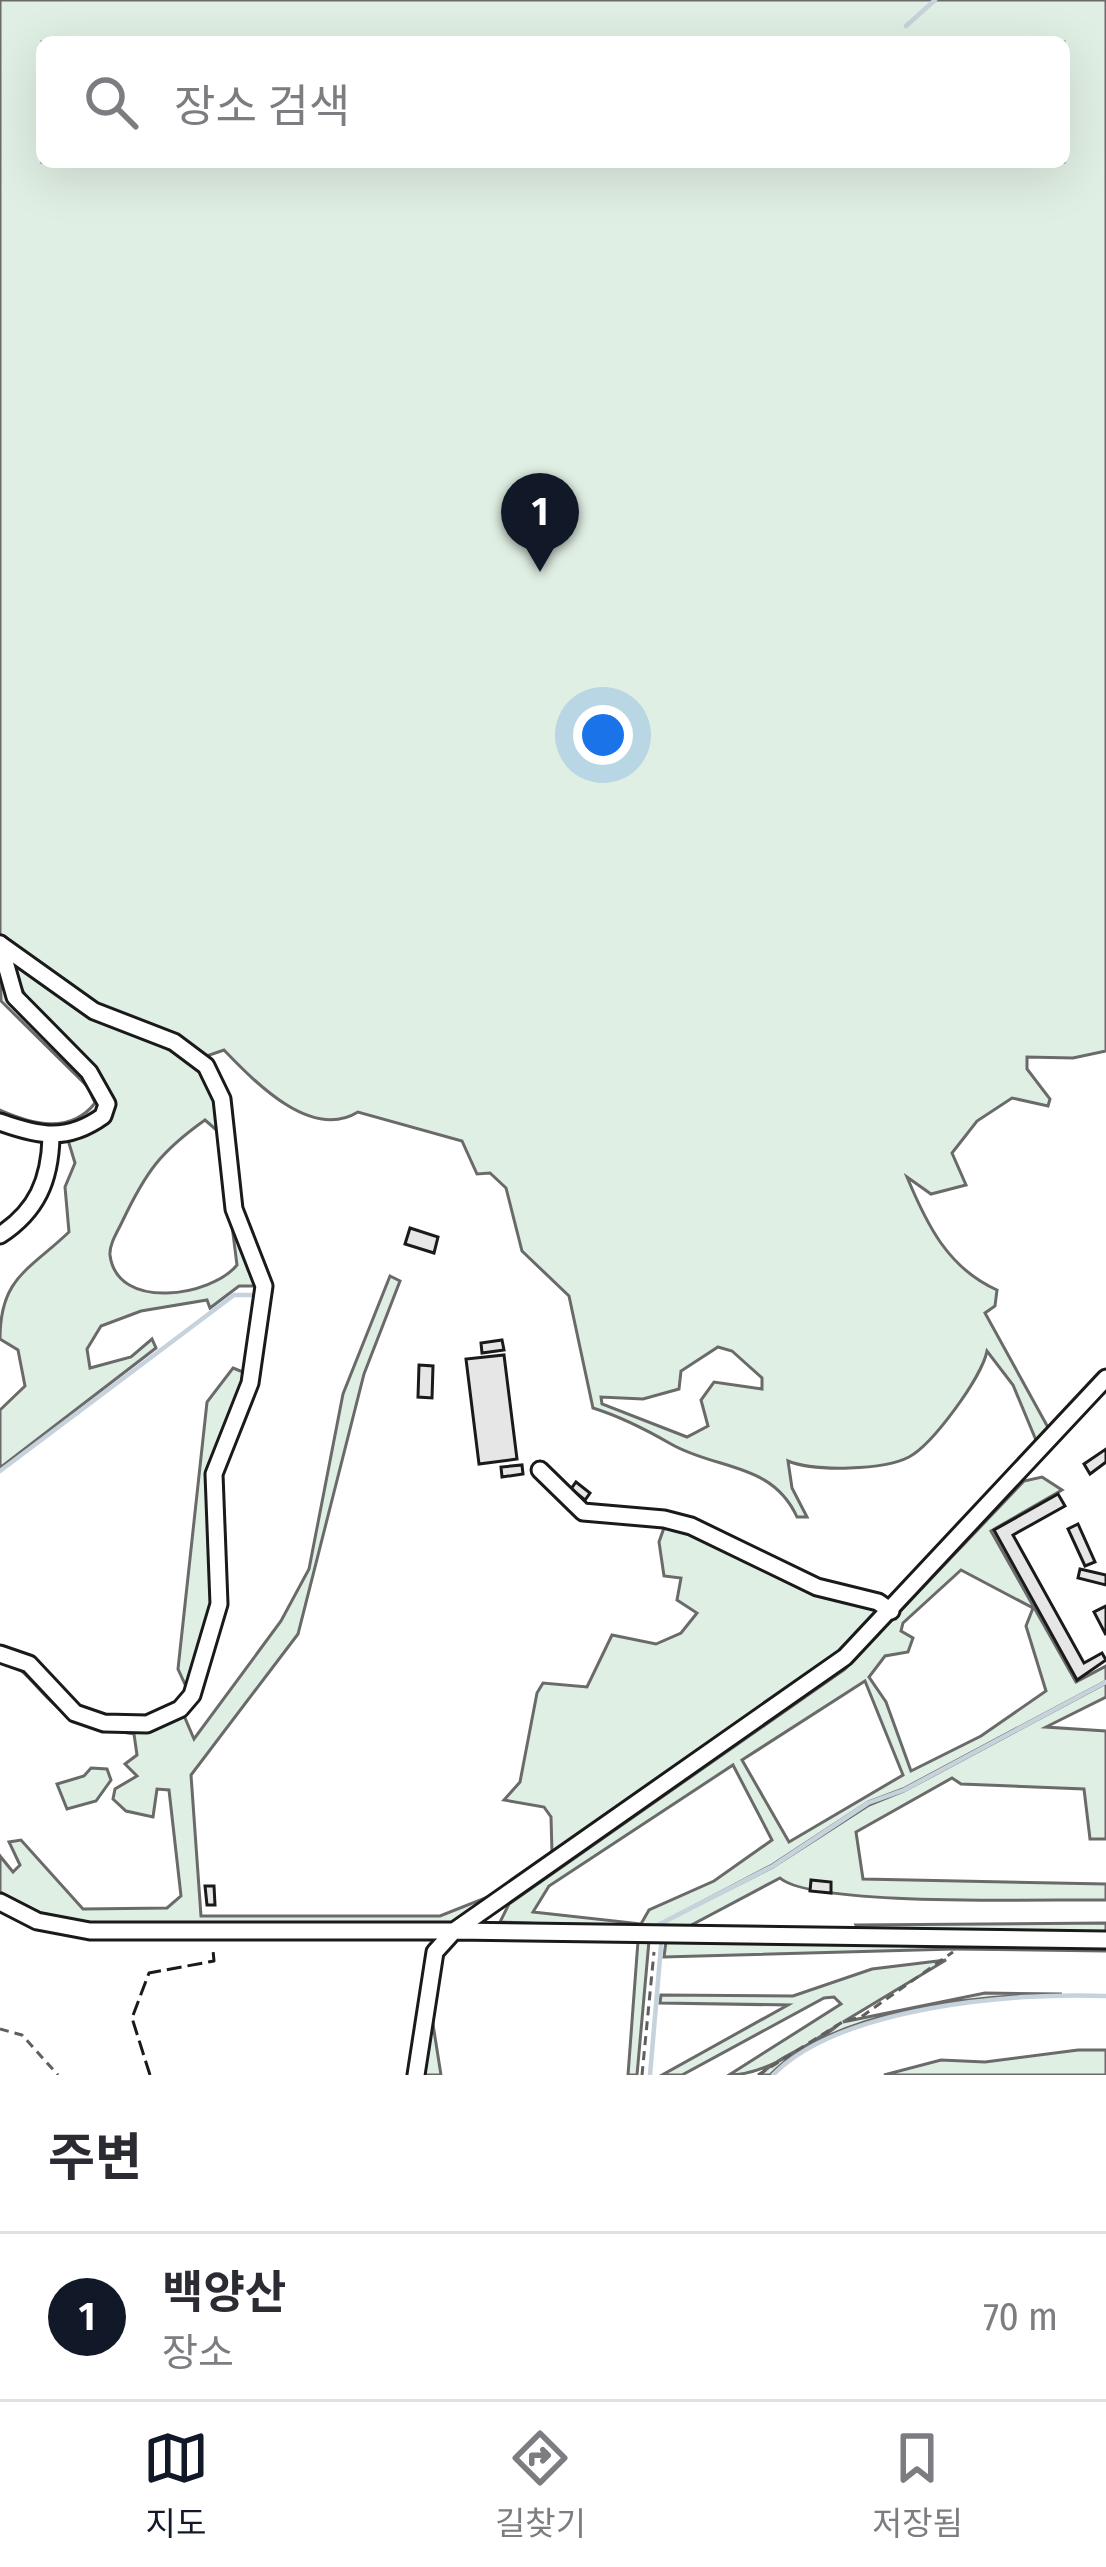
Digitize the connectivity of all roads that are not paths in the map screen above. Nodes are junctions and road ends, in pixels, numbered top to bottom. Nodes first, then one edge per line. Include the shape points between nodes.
1 (0, 1122) edge
2 (51, 1137) junction
3 (0, 1234) edge
4 (1106, 1378) edge
5 (540, 1470) dead end
6 (891, 1611) junction
7 (0, 1654) edge
8 (0, 1902) edge
9 (454, 1931) junction
10 (1106, 1940) edge
11 (416, 2075) edge

1 - 2 street
2 - 3 street via 47,1181
2 - 7 street via 90,1125 107,1104 89,1072 15,997 0,944 94,1011 174,1042 206,1066 222,1099 234,1209 264,1286 250,1383 214,1474 220,1604 192,1695 147,1724 104,1723 75,1713 29,1664
4 - 6 street
5 - 6 street via 583,1512 691,1526 817,1587
6 - 9 street via 804,1688
8 - 9 street via 75,1930
9 - 10 street
9 - 11 street via 435,1952

